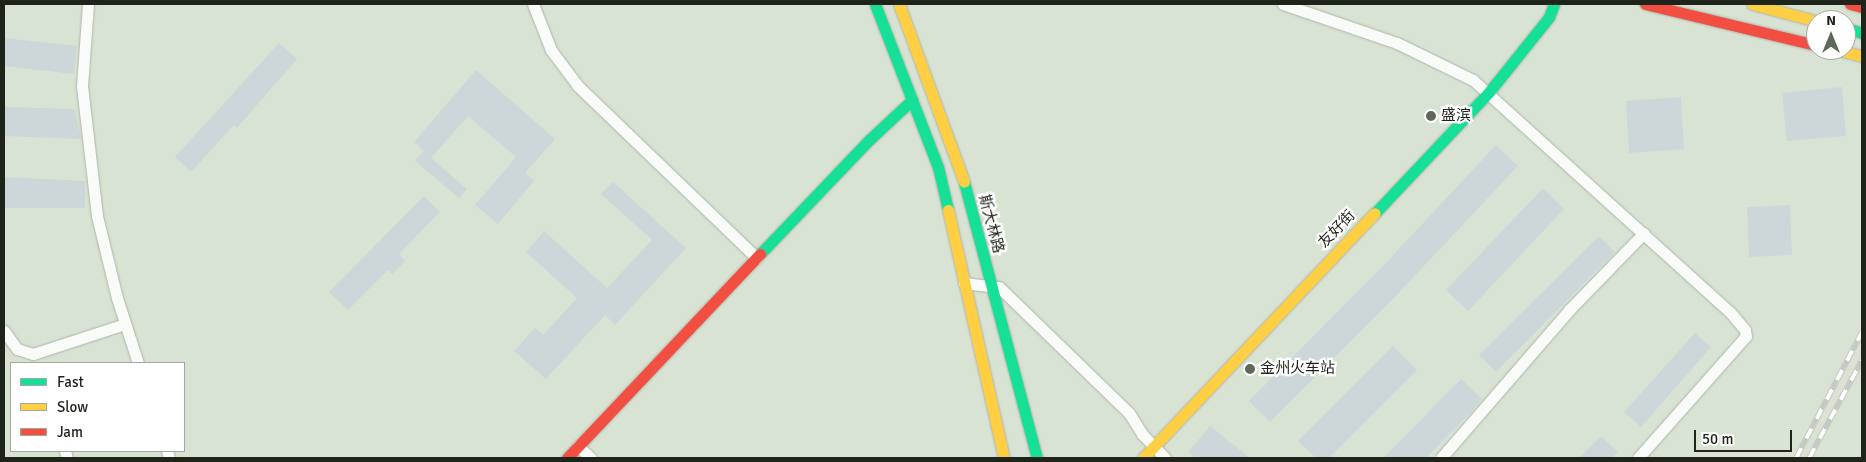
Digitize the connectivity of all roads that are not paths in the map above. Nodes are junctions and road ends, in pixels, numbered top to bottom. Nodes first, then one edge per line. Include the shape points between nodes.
1 (88, 4) edge
2 (533, 4) edge
3 (875, 4) edge
4 (899, 4) edge
5 (1283, 4) edge
6 (1554, 4) edge
7 (1645, 4) edge
8 (1752, 4) edge
9 (1850, 4) edge
10 (1862, 7) edge
11 (1806, 18) edge
12 (1806, 43) edge
13 (1489, 92) junction
14 (912, 100) junction
15 (1644, 233) junction
16 (757, 258) junction
17 (964, 283) junction
18 (992, 286) junction
19 (125, 324) junction
20 (4, 331) edge
21 (35, 358) edge
22 (138, 362) edge
23 (578, 446) junction
24 (1154, 447) junction
25 (567, 458) edge
26 (591, 458) edge
27 (1004, 458) edge
28 (1038, 458) edge
29 (1143, 458) edge
30 (1165, 458) edge
31 (1441, 458) edge
32 (1638, 458) edge

1 - 19 street via 82,86 96,206
2 - 16 street via 551,50 578,86
3 - 14 main road
4 - 18 main road, 斯大林路 via 959,161
5 - 13 street via 1397,43 1474,80
6 - 13 main road, 友好街 via 1549,17
7 - 12 main road
8 - 11 main road
9 - 10 main road
13 - 15 street
13 - 24 main road, 友好街
14 - 16 main road
14 - 17 main road via 938,167
15 - 31 street via 1569,310
15 - 32 street via 1730,312 1746,336
16 - 23 main road
17 - 18 street
17 - 27 main road
18 - 24 street via 999,287 1130,413
18 - 28 main road, 斯大林路
19 - 21 street
19 - 22 street
20 - 21 street via 17,349
23 - 25 main road
23 - 26 street
24 - 29 main road, 友好街
24 - 30 street

